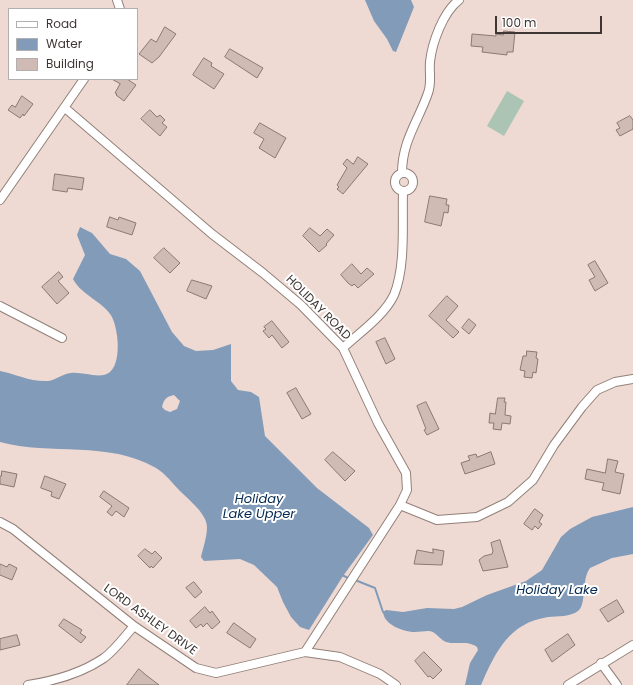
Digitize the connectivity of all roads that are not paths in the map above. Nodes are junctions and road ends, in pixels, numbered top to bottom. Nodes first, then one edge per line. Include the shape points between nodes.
1 (459, 0) edge
2 (83, 80) edge
3 (65, 108) junction
4 (402, 173) junction
5 (403, 192) junction
6 (0, 200) edge
7 (0, 306) edge
8 (62, 338) dead end
9 (343, 348) junction
10 (633, 379) edge
11 (400, 505) junction
12 (0, 522) edge
13 (134, 626) junction
14 (633, 645) edge
15 (305, 652) junction
16 (601, 663) junction
17 (28, 685) edge
18 (396, 685) edge
19 (568, 685) edge
20 (617, 685) edge

1 - 4 street via 450,9 440,28 431,56 428,92 407,138
2 - 3 street
3 - 6 street
3 - 9 street, HOLIDAY ROAD via 212,234 299,303
4 - 5 street via 397,176 395,182 396,187
4 - 5 street via 411,176 413,182 409,190
5 - 9 street via 400,272 393,296 381,313
7 - 8 street
9 - 11 street, HOLIDAY ROAD via 378,423 406,473 406,490
10 - 11 street via 615,382 598,390 554,445 533,480 508,502 477,517 437,520
11 - 15 street, HOLIDAY ROAD
12 - 13 street, LORD ASHLEY DRIVE via 13,529
13 - 15 street, LORD ASHLEY DRIVE via 196,668 216,673
13 - 17 street via 105,657 79,672
14 - 16 street
15 - 18 street, LORD ASHLEY DRIVE via 340,657 380,674
16 - 19 street
16 - 20 street

